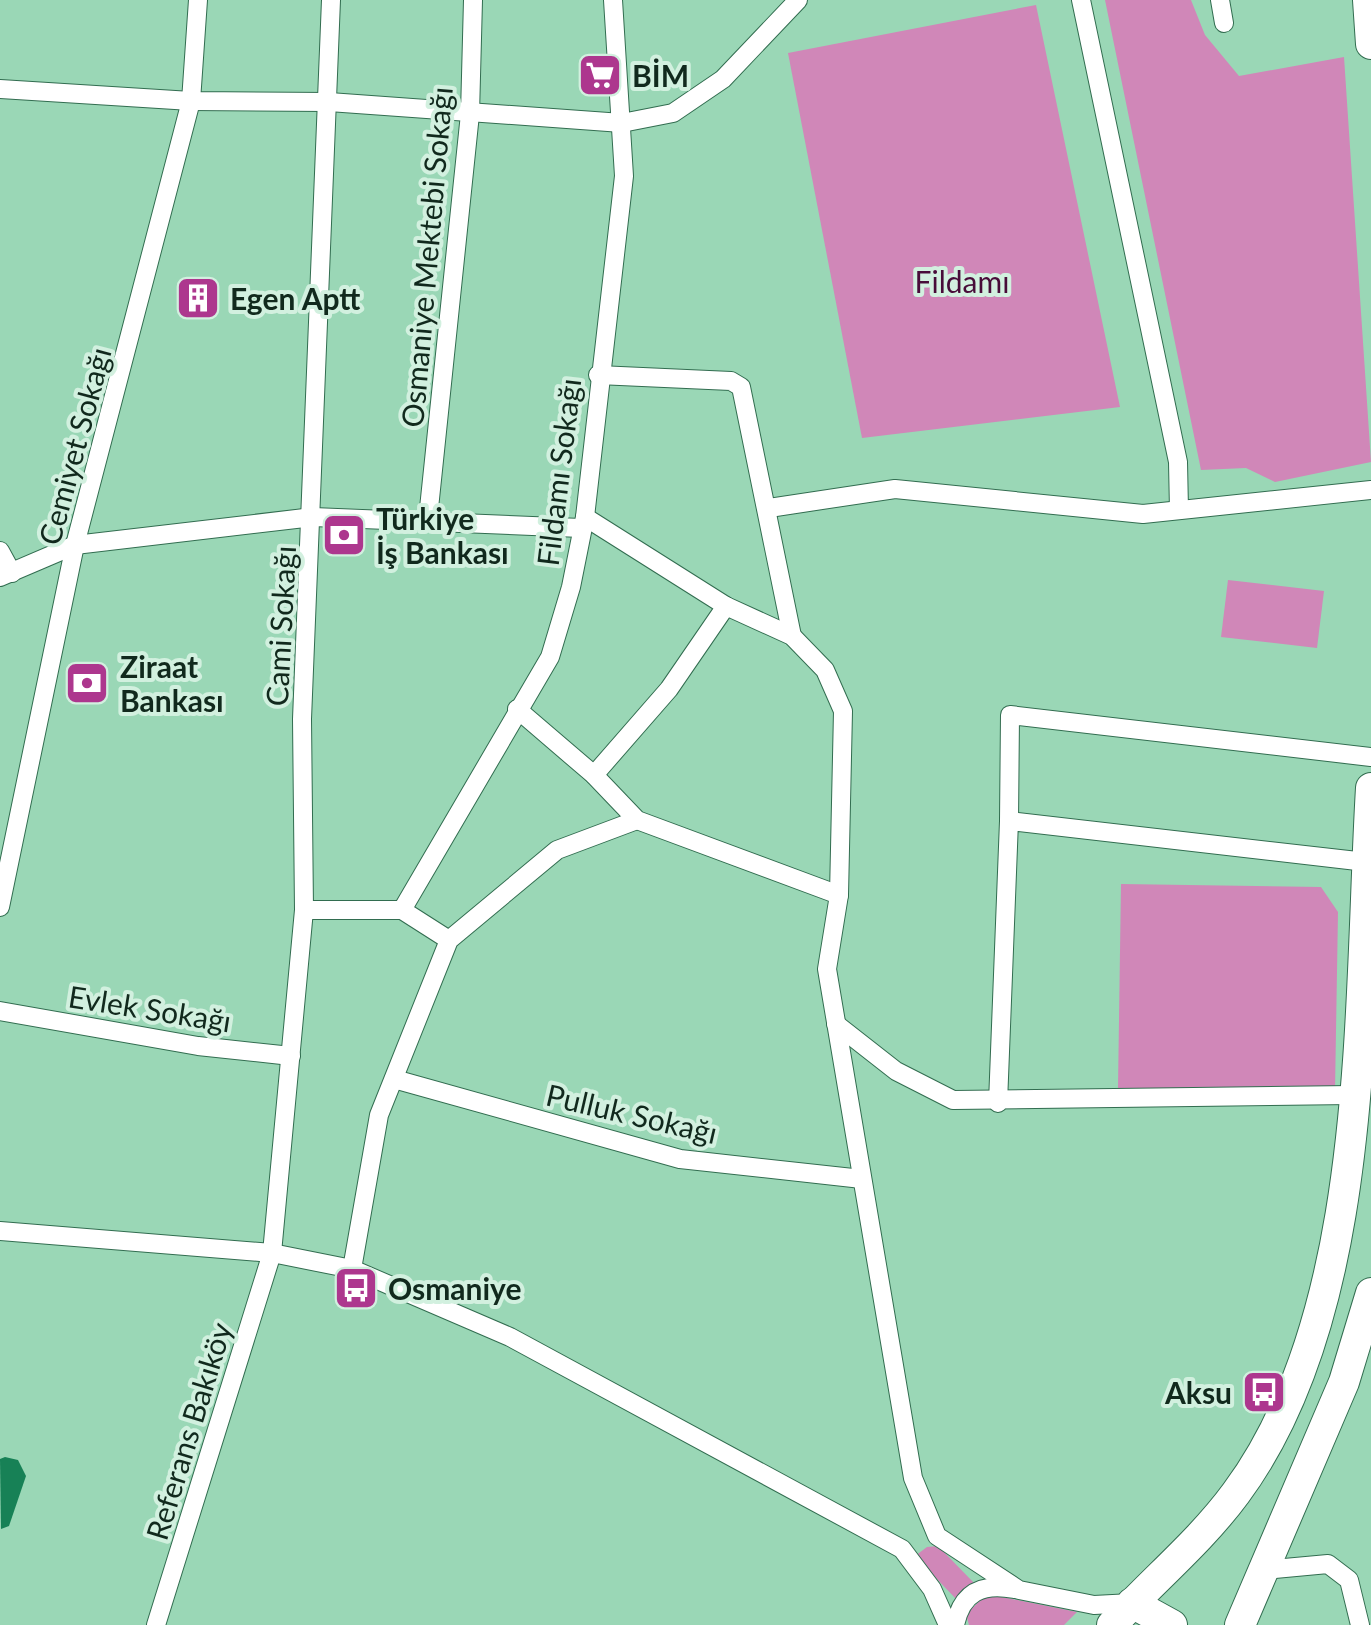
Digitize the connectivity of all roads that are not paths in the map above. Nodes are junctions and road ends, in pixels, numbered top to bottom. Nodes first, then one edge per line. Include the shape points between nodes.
1 (198, 0) edge
2 (331, 0) edge
3 (473, 0) edge
4 (613, 0) edge
5 (798, 0) edge
6 (1081, 0) edge
7 (1220, 0) edge
8 (1368, 0) edge
9 (1224, 24) dead end
10 (1371, 44) edge
11 (0, 89) edge
12 (192, 101) junction
13 (329, 102) junction
14 (470, 114) junction
15 (622, 122) junction
16 (598, 375) junction
17 (1371, 490) edge
18 (769, 508) junction
19 (1179, 510) junction
20 (313, 517) junction
21 (428, 518) junction
22 (583, 522) junction
23 (76, 545) junction
24 (0, 551) edge
25 (6, 575) edge
26 (726, 606) junction
27 (792, 636) junction
28 (518, 709) junction
29 (1371, 757) edge
30 (594, 775) junction
31 (1371, 788) edge
32 (636, 820) junction
33 (1009, 821) junction
34 (1366, 862) junction
35 (839, 895) junction
36 (0, 907) edge
37 (304, 910) junction
38 (402, 910) junction
39 (449, 940) junction
40 (0, 1010) edge
41 (836, 1024) junction
42 (291, 1056) junction
43 (394, 1080) junction
44 (1352, 1095) junction
45 (998, 1102) junction
46 (862, 1179) junction
47 (0, 1231) edge
48 (272, 1254) junction
49 (352, 1269) junction
50 (1371, 1293) edge
51 (937, 1536) junction
52 (902, 1549) junction
53 (1264, 1570) junction
54 (1019, 1590) junction
55 (1122, 1614) edge
56 (156, 1625) edge
57 (951, 1625) edge
58 (1172, 1625) edge
59 (1240, 1625) edge
60 (1360, 1625) edge

1 - 12 street, Cemiyet Sokağı
2 - 13 street, Cami Sokağı
3 - 14 street, Osmaniye Mektebi Sokağı
4 - 15 street, Fildamı Sokağı
5 - 15 street via 710,88 673,113
6 - 19 street via 1178,462
7 - 9 street
8 - 10 main road
11 - 12 street
12 - 13 street
12 - 23 street, Cemiyet Sokağı
13 - 14 street
13 - 20 street, Cami Sokağı
14 - 15 street
14 - 21 street, Osmaniye Mektebi Sokağı
15 - 16 street, Fildamı Sokağı via 620,232
16 - 18 street via 741,386
16 - 22 street, Fildamı Sokağı
17 - 19 street
18 - 19 street via 895,489 1143,514
18 - 27 street
20 - 21 street
20 - 23 street
20 - 37 street, Cami Sokağı via 302,719
21 - 22 street
22 - 26 street
22 - 28 street, Fildamı Sokağı via 550,657
23 - 25 street
23 - 36 street, Cemiyet Sokağı
24 - 25 street
26 - 27 street
26 - 30 street via 669,690
27 - 35 street via 825,670 843,711
28 - 30 street
28 - 38 street, Fildamı Sokağı
29 - 33 street via 1010,715
30 - 32 street
31 - 34 main road
32 - 35 street
32 - 39 street via 558,850
33 - 34 street
33 - 45 street
34 - 44 main road
35 - 41 street via 828,969
37 - 38 street
37 - 42 street, Cami Sokağı
38 - 39 street
39 - 43 street
40 - 42 street, Evlek Sokağı
41 - 45 street via 896,1071 953,1100
41 - 46 street
42 - 48 street, Cami Sokağı
43 - 46 street, Pulluk Sokağı via 680,1159
43 - 49 street via 380,1115
44 - 45 street
44 - 55 main road via 1336,1248 1314,1335 1275,1425 1238,1490
46 - 51 street via 914,1478
47 - 48 street
48 - 49 street
48 - 56 street, Referans Bakıköy
49 - 52 street via 510,1337
50 - 53 main road via 1344,1382
51 - 52 street
51 - 54 street
52 - 57 street
53 - 59 main road
53 - 60 street via 1328,1564 1349,1580
54 - 55 street
54 - 57 street via 993,1585 971,1593
55 - 58 main road

